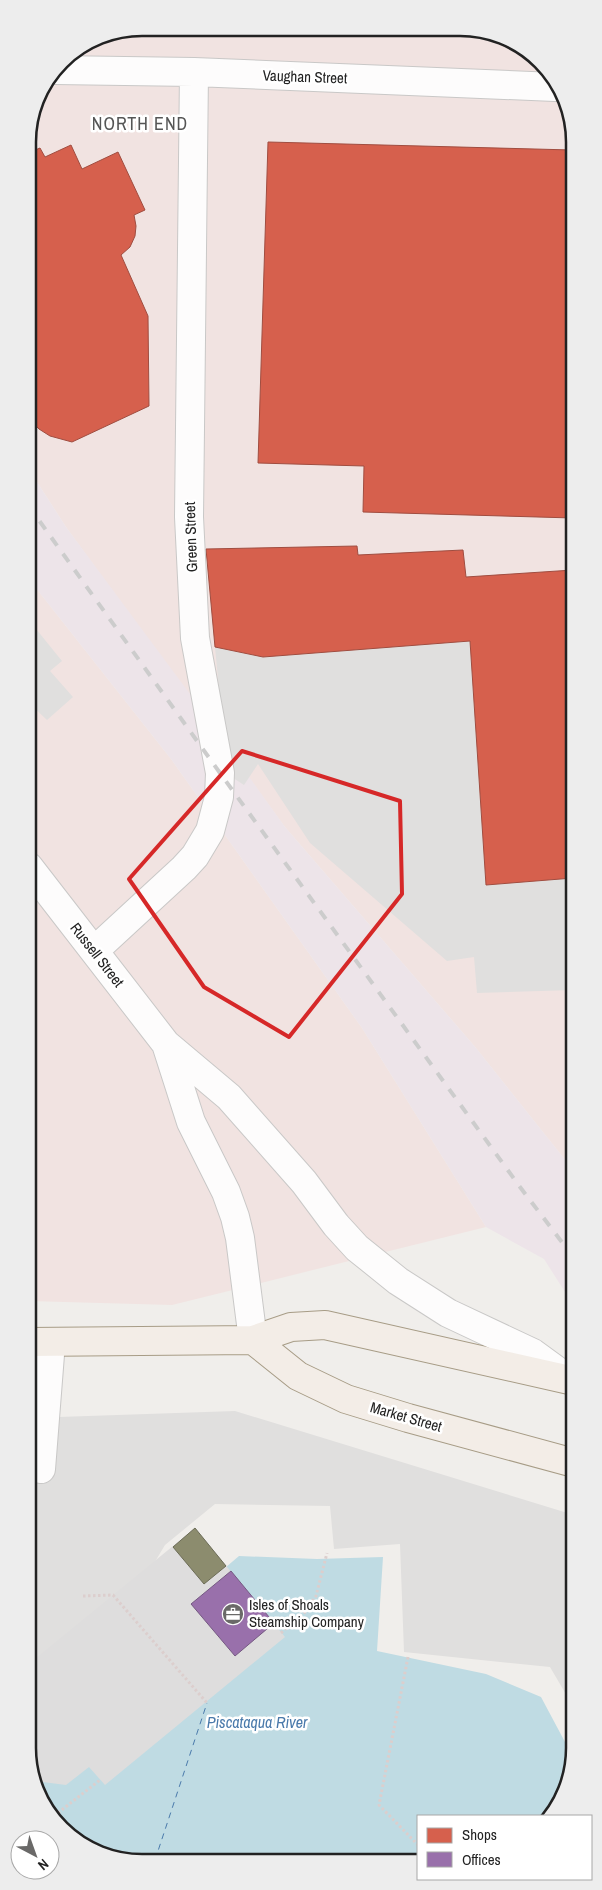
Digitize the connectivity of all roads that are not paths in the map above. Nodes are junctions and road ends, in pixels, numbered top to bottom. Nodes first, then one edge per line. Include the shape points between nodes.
1 (64, 70) edge
2 (194, 72) junction
3 (550, 87) edge
4 (36, 876) edge
5 (94, 951) junction
6 (166, 1044) junction
7 (253, 1340) junction
8 (40, 1342) edge
9 (566, 1376) edge
10 (566, 1379) edge
11 (566, 1461) edge
12 (41, 1469) dead end

1 - 2 street, Vaughan Street
2 - 3 street, Vaughan Street
2 - 5 street, Green Street via 189,517 195,638 220,773 218,797 210,831 195,856
4 - 5 street, Russell Street
5 - 6 street, Russell Street
6 - 7 street via 191,1122 235,1216
6 - 9 street via 229,1096 304,1182 336,1226 382,1269 448,1314 533,1353
7 - 8 main road
7 - 10 main road via 291,1327 325,1325
7 - 11 main road, Market Street via 298,1376 346,1398
8 - 12 street

